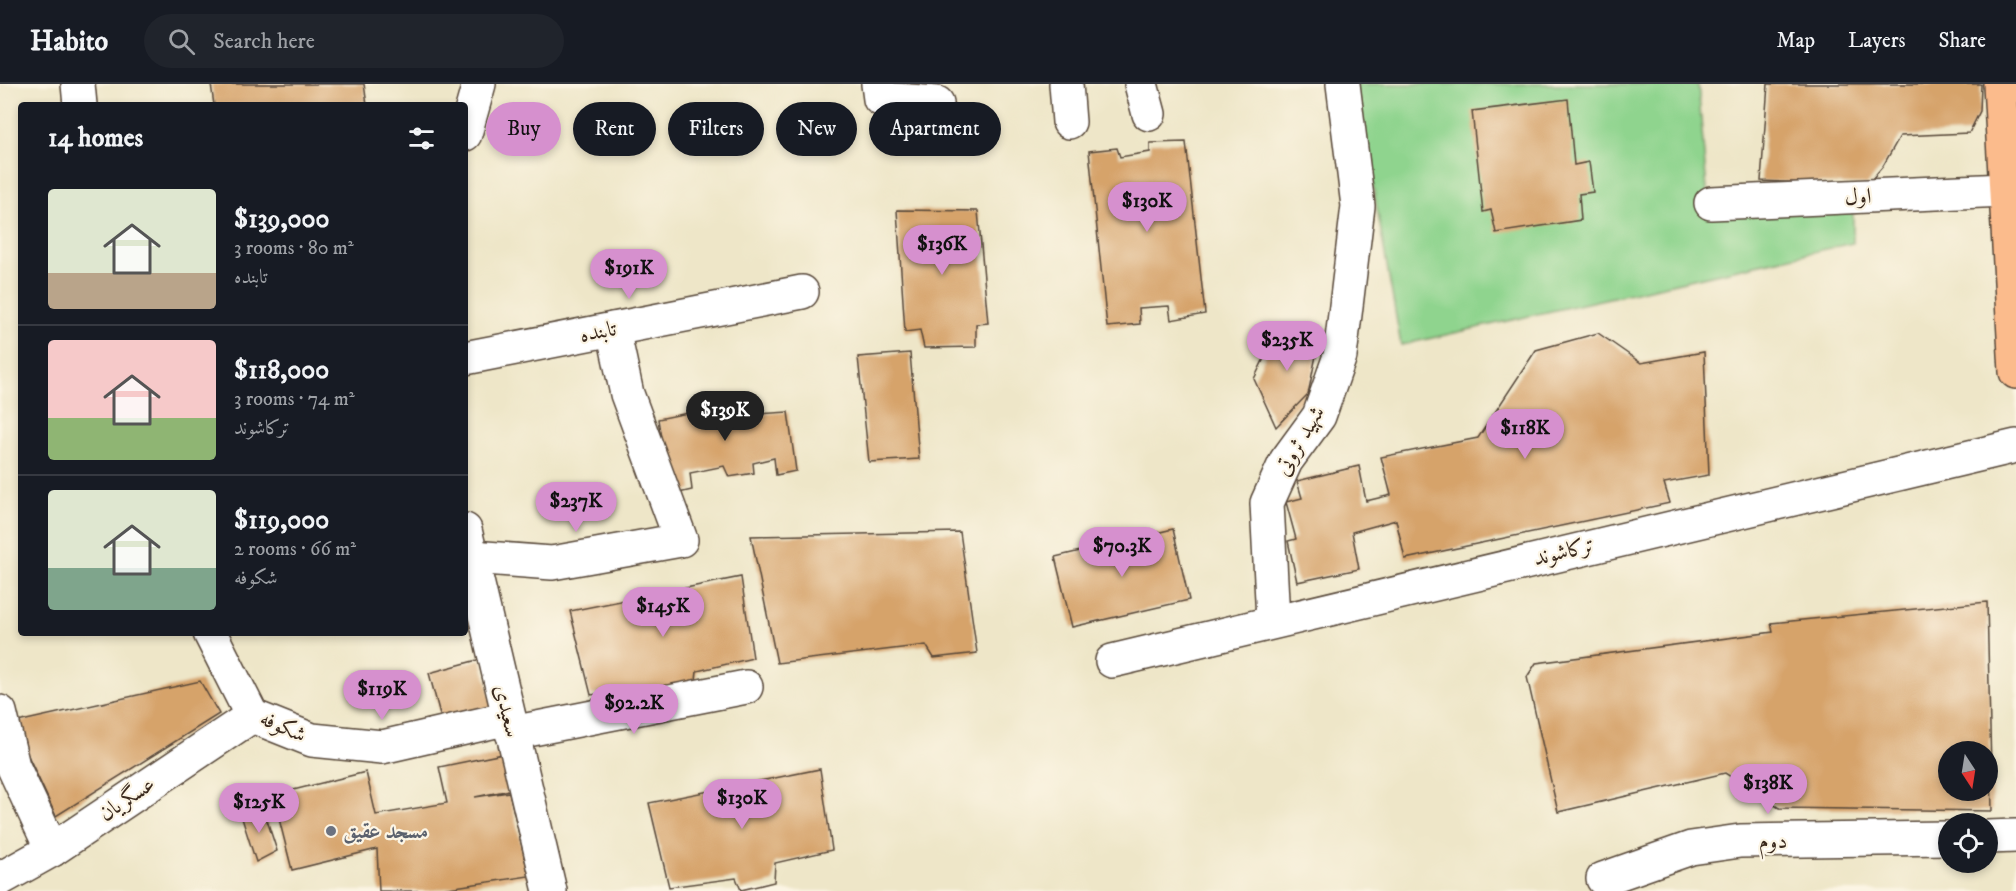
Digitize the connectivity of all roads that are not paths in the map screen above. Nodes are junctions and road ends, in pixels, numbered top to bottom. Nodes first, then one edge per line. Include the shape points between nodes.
1 (78, 84) edge
2 (479, 84) edge
3 (878, 84) edge
4 (1066, 84) edge
5 (1343, 84) edge
6 (2000, 84) edge
7 (80, 102) edge
8 (923, 102) edge
9 (1069, 122) dead end
10 (468, 123) edge
11 (2005, 190) junction
12 (1711, 203) dead end
13 (802, 292) dead end
14 (613, 329) junction
15 (468, 357) edge
16 (2016, 372) edge
17 (2016, 446) edge
18 (468, 543) edge
19 (1273, 620) junction
20 (212, 636) edge
21 (1112, 661) dead end
22 (746, 687) dead end
23 (0, 712) edge
24 (252, 716) junction
25 (510, 725) junction
26 (2016, 836) edge
27 (1998, 837) edge
28 (1938, 838) edge
29 (52, 850) junction
30 (0, 879) edge
31 (1603, 879) dead end
32 (550, 891) edge

1 - 7 street
2 - 10 street
3 - 8 street via 880,99
4 - 9 street
5 - 19 street, شهید ثروتی via 1358,206 1340,356 1319,416 1286,461 1267,503
6 - 11 main road
11 - 12 street, اول
11 - 16 main road
13 - 14 street, تابنده
14 - 15 street, تابنده
14 - 18 street via 632,409 681,540 552,562
17 - 19 street, ترکاشوند
18 - 25 street, سعیدی
19 - 21 street, ترکاشوند
20 - 24 street, شکوفه
22 - 25 street, شکوفه
23 - 29 street via 13,766
24 - 25 street, شکوفه via 312,740 382,747
24 - 29 street, عسگریان
25 - 32 street, سعیدی
26 - 27 street
28 - 31 street, دوم via 1740,841 1691,848
29 - 30 street, عسگریان

